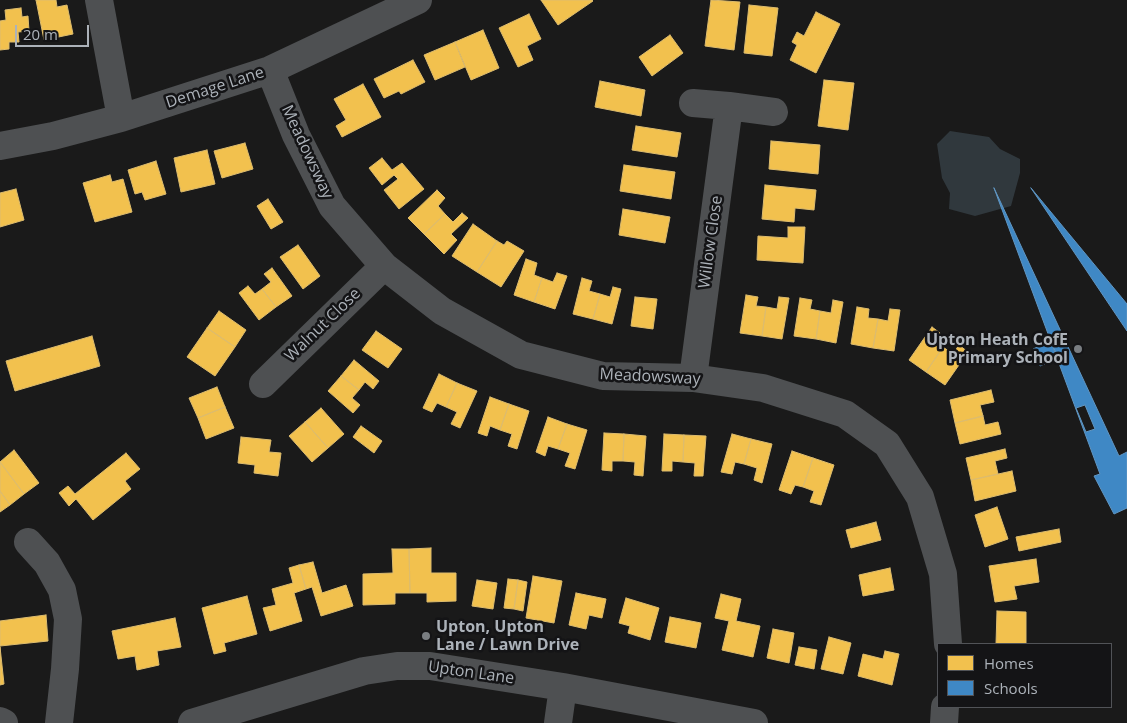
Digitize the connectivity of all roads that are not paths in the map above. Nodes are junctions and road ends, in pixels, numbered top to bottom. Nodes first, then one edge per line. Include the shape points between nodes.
1 (100, 0) edge
2 (418, 0) edge
3 (270, 70) junction
4 (693, 103) dead end
5 (729, 106) junction
6 (774, 112) dead end
7 (121, 118) junction
8 (0, 146) edge
9 (384, 266) junction
10 (693, 378) junction
11 (263, 384) dead end
12 (28, 542) dead end
13 (948, 643) edge
14 (563, 686) junction
15 (945, 708) edge
16 (0, 721) edge
17 (4, 723) edge
18 (58, 723) edge
19 (192, 723) edge
20 (558, 723) edge
21 (754, 723) edge
22 (944, 723) edge

1 - 7 street
2 - 3 street, Demage Lane
3 - 7 street, Demage Lane
3 - 9 street, Meadowsway via 296,135 332,206
4 - 5 street
5 - 6 street
5 - 10 street, Willow Close
7 - 8 street, Demage Lane
9 - 10 street, Meadowsway via 442,311 521,355 603,376
9 - 11 street, Walnut Close
10 - 13 street, Meadowsway via 763,388 845,414 887,444 920,498 943,574
12 - 18 street via 47,563 62,590 68,619
14 - 19 street, Upton Lane via 430,666 397,666 364,671
14 - 20 street
14 - 21 street, Upton Lane
15 - 22 street
16 - 17 street

